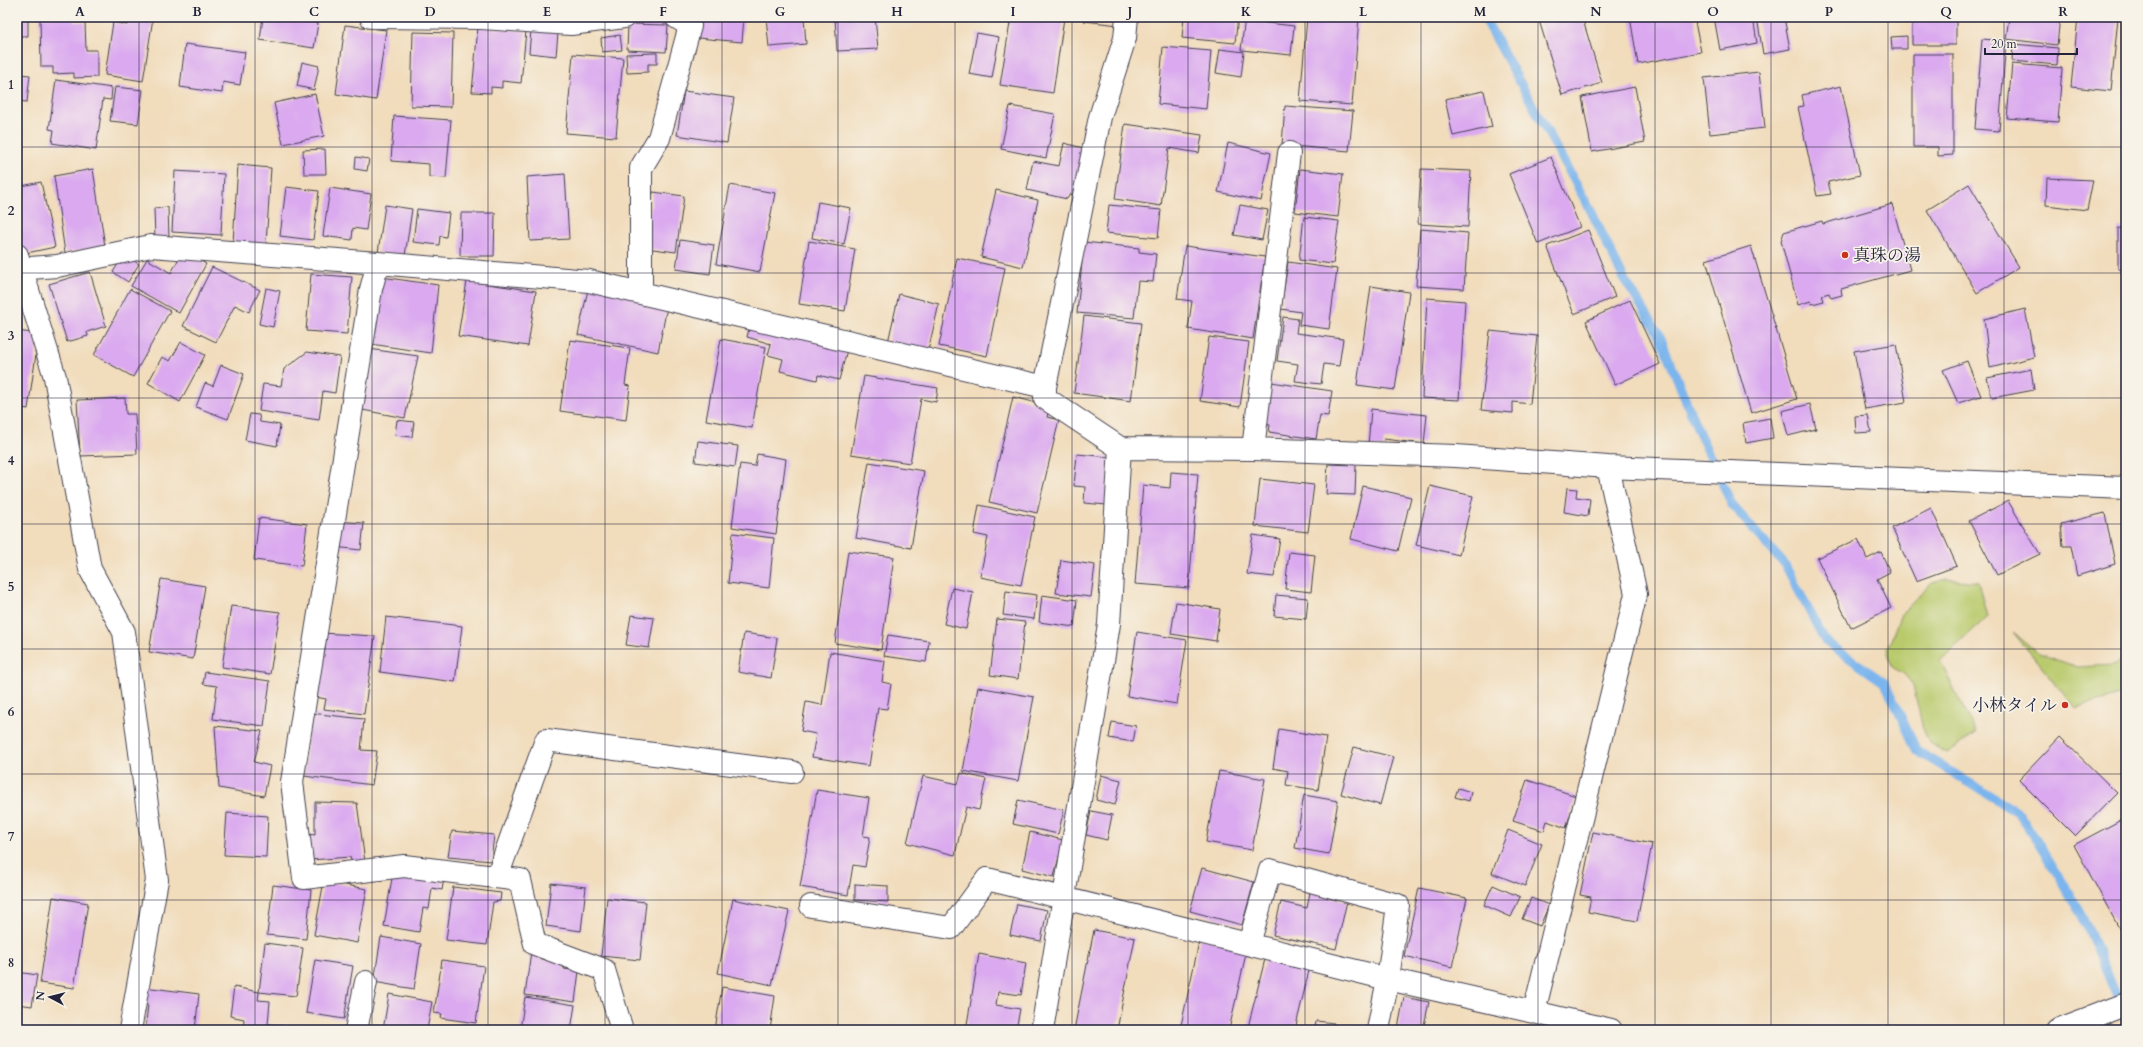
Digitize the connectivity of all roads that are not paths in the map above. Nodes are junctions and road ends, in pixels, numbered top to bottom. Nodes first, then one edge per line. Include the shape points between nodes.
1 (371, 17) edge
2 (463, 17) edge
3 (624, 17) edge
4 (676, 17) edge
5 (1127, 17) edge
6 (1289, 153) dead end
7 (378, 263) junction
8 (19, 264) edge
9 (641, 292) junction
10 (1045, 387) junction
11 (1120, 448) junction
12 (1253, 448) junction
13 (1608, 467) junction
14 (2126, 488) edge
15 (792, 772) dead end
16 (497, 877) junction
17 (1064, 897) junction
18 (811, 906) dead end
19 (1249, 944) junction
20 (1388, 979) junction
21 (366, 982) dead end
22 (2121, 1006) edge
23 (1534, 1012) junction
24 (130, 1030) edge
25 (356, 1030) edge
26 (622, 1030) edge
27 (1042, 1030) edge
28 (1378, 1030) edge
29 (1611, 1030) edge
30 (2057, 1030) edge

1 - 2 street
2 - 3 street via 571,24
4 - 9 street via 690,26 659,138 641,168
5 - 10 street via 1125,38 1100,117
6 - 12 street
7 - 8 street via 151,246 57,266
7 - 9 street via 589,281
7 - 16 street via 370,297 292,782 304,878 404,866
8 - 24 street via 55,377 90,569 124,632 158,880
9 - 10 street
10 - 11 street via 1045,398
11 - 12 street
11 - 17 street via 1109,624
12 - 13 street via 1456,456
13 - 14 street
13 - 23 street via 1636,594
15 - 16 street via 546,740
16 - 26 street via 520,880 535,944 604,970
17 - 18 street via 987,879 951,928
17 - 19 street
17 - 27 street
19 - 20 street
19 - 20 street via 1270,870 1398,905
20 - 23 street
20 - 28 street
21 - 25 street
22 - 30 street
23 - 29 street

